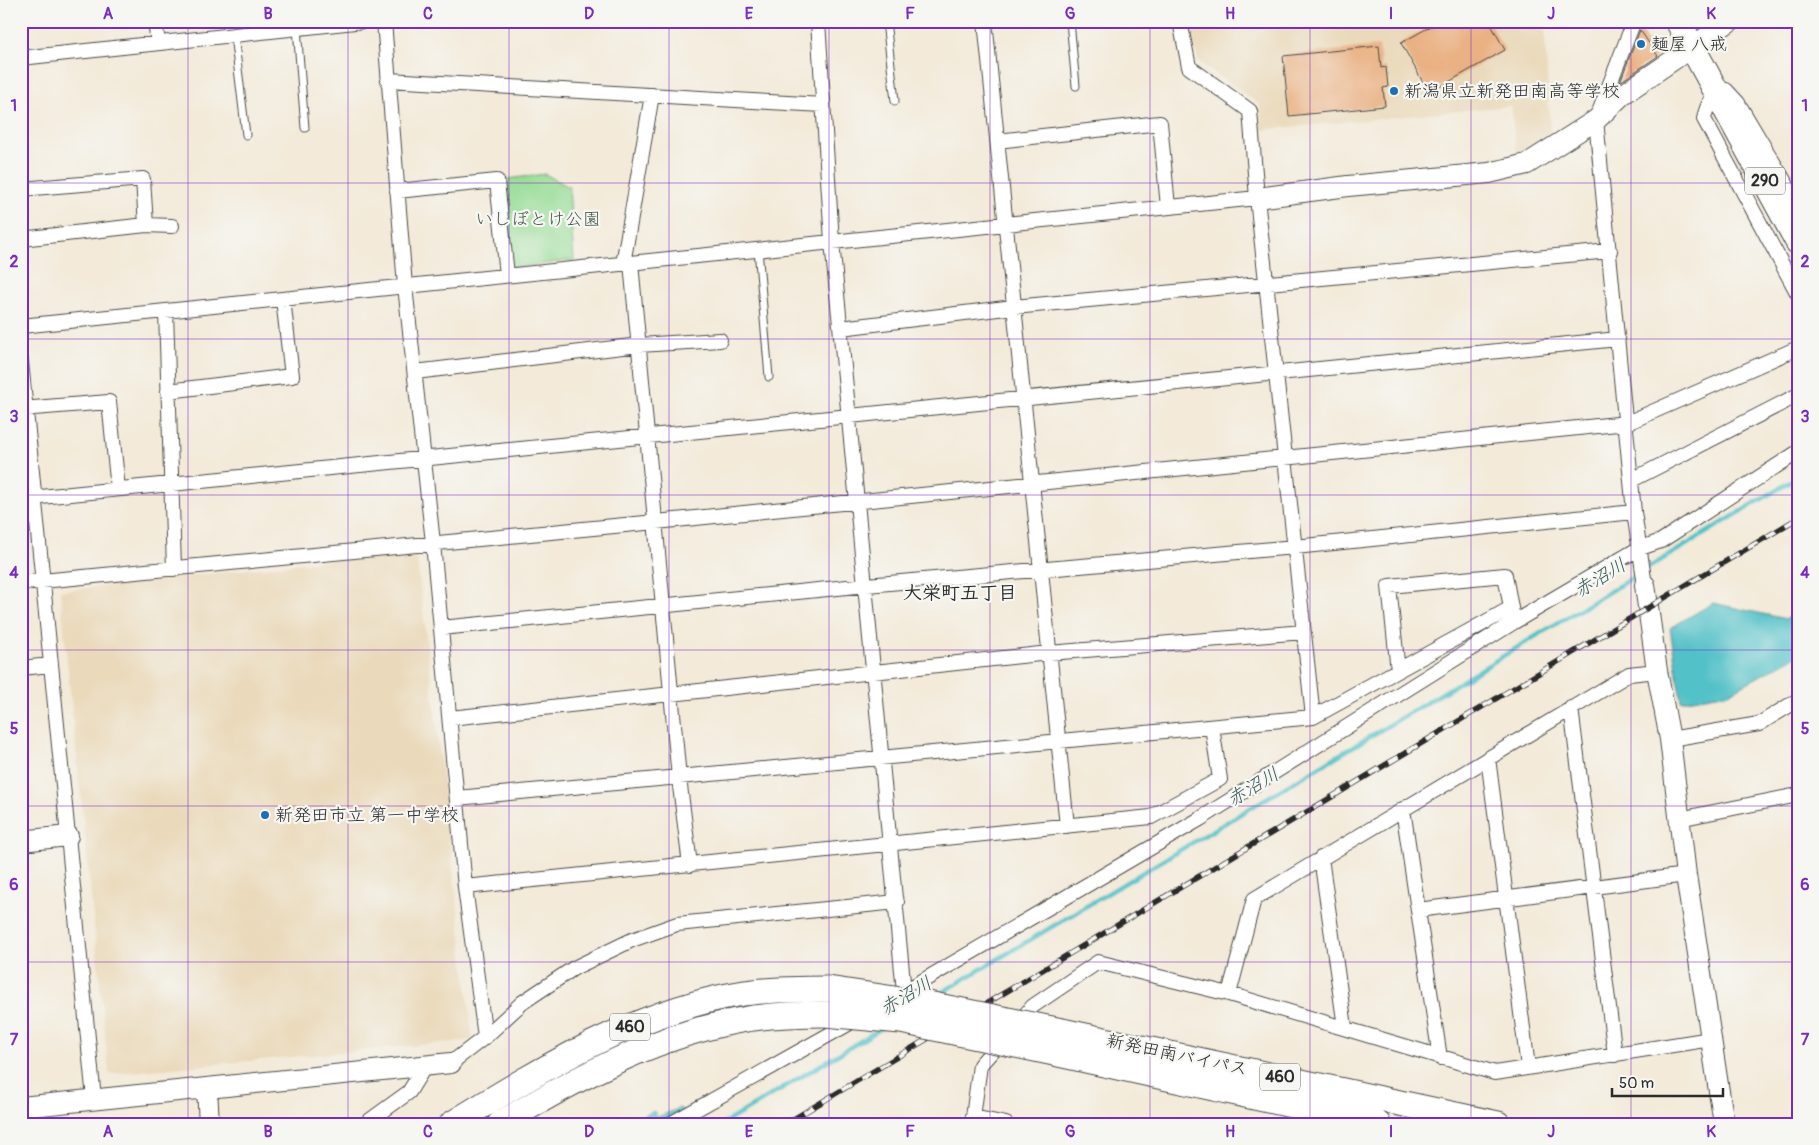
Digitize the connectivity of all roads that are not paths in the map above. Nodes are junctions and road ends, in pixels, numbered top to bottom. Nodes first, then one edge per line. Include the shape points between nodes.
1 (155, 21) edge
2 (364, 21) edge
3 (384, 21) edge
4 (818, 21) edge
5 (886, 21) edge
6 (985, 21) edge
7 (1070, 21) edge
8 (1180, 21) edge
9 (1634, 21) edge
10 (1678, 21) edge
11 (1730, 21) edge
12 (289, 26) edge
13 (234, 35) junction
14 (158, 43) junction
15 (1693, 49) junction
16 (21, 58) edge
17 (388, 80) junction
18 (1076, 86) dead end
19 (1716, 93) junction
20 (652, 95) junction
21 (895, 101) dead end
22 (823, 105) junction
23 (1596, 120) junction
24 (305, 128) dead end
25 (246, 135) dead end
26 (997, 141) junction
27 (21, 188) edge
28 (398, 191) junction
29 (1257, 198) junction
30 (1798, 204) edge
31 (1168, 207) junction
32 (1006, 224) junction
33 (146, 225) junction
34 (172, 226) dead end
35 (21, 239) edge
36 (832, 242) junction
37 (1798, 242) edge
38 (758, 249) junction
39 (1610, 251) junction
40 (627, 263) junction
41 (507, 276) junction
42 (1267, 285) junction
43 (405, 286) junction
44 (1798, 294) edge
45 (283, 299) junction
46 (1014, 307) junction
47 (166, 311) junction
48 (21, 326) edge
49 (841, 328) junction
50 (1618, 339) junction
51 (720, 340) dead end
52 (639, 345) junction
53 (1798, 348) edge
54 (21, 361) edge
55 (415, 372) junction
56 (1276, 373) junction
57 (769, 377) dead end
58 (168, 391) junction
59 (1798, 395) edge
60 (1023, 399) junction
61 (24, 409) edge
62 (850, 416) junction
63 (1627, 423) junction
64 (648, 436) junction
65 (1798, 452) edge
66 (1285, 457) junction
67 (424, 458) junction
68 (1632, 480) junction
69 (1032, 483) junction
70 (171, 484) junction
71 (118, 489) junction
72 (28, 498) edge
73 (859, 501) junction
74 (1634, 512) junction
75 (656, 522) junction
76 (433, 542) junction
77 (1295, 547) junction
78 (1638, 549) junction
79 (174, 569) junction
80 (1040, 569) junction
81 (43, 581) junction
82 (21, 583) edge
83 (867, 584) junction
84 (1645, 584) joint
85 (664, 606) junction
86 (1511, 608) junction
87 (1514, 622) junction
88 (441, 628) junction
89 (1304, 632) junction
90 (1049, 653) junction
91 (51, 665) junction
92 (21, 668) edge
93 (1657, 670) junction
94 (1398, 671) junction
95 (875, 673) junction
96 (672, 693) junction
97 (1798, 700) edge
98 (1571, 708) junction
99 (450, 718) junction
100 (1313, 718) junction
101 (1212, 727) junction
102 (1670, 739) junction
103 (1058, 742) junction
104 (1488, 758) junction
105 (883, 760) junction
106 (679, 778) junction
107 (1798, 795) edge
108 (457, 798) junction
109 (1404, 809) junction
110 (1679, 819) junction
111 (1066, 826) junction
112 (68, 836) junction
113 (21, 841) edge
114 (891, 844) junction
115 (1321, 858) junction
116 (690, 865) junction
117 (1686, 875) junction
118 (465, 887) junction
119 (1594, 887) junction
120 (1507, 898) junction
121 (897, 902) junction
122 (1418, 910) junction
123 (904, 992) junction
124 (1229, 994) junction
125 (1345, 1027) junction
126 (485, 1037) junction
127 (1711, 1039) junction
128 (1058, 1042) junction
129 (1615, 1055) junction
130 (1440, 1058) junction
131 (451, 1063) joint
132 (425, 1066) junction
133 (1528, 1067) junction
134 (207, 1088) junction
135 (94, 1099) junction
136 (28, 1112) edge
137 (209, 1124) edge
138 (365, 1124) edge
139 (452, 1124) edge
140 (500, 1124) edge
141 (670, 1124) edge
142 (1006, 1124) edge
143 (1378, 1124) edge
144 (1498, 1124) edge
145 (1724, 1124) edge

1 - 14 street
2 - 12 street
3 - 17 street
4 - 22 street
5 - 21 lane
6 - 26 street
7 - 18 lane
8 - 29 street via 1189,67 1250,111
9 - 23 street
10 - 15 highway, 290
11 - 15 street
12 - 13 street
12 - 24 lane
13 - 14 street
13 - 25 lane
14 - 16 street
15 - 19 highway, 290
15 - 23 street via 1622,95
17 - 20 street
17 - 28 street
19 - 30 street via 1726,90 1738,103
19 - 37 highway, 290
19 - 44 street via 1706,107 1704,118
20 - 22 street
20 - 40 street
22 - 36 street
23 - 29 street via 1518,167 1490,173
23 - 39 street
26 - 31 street via 1160,123
26 - 32 street
27 - 33 street via 143,180
28 - 41 street via 497,181
28 - 43 street
29 - 31 street
29 - 42 street
31 - 32 street
32 - 36 street
32 - 46 street
33 - 34 street
33 - 35 street
36 - 38 street
36 - 49 street
38 - 40 street
38 - 57 lane
39 - 42 street
39 - 50 street
40 - 41 street
40 - 52 street
41 - 43 street
42 - 46 street
42 - 56 street
43 - 45 street
43 - 55 street
45 - 47 street
45 - 58 street via 292,376
46 - 49 street
46 - 60 street
47 - 48 street
47 - 58 street
49 - 62 street
50 - 56 street
50 - 63 street
51 - 52 street
52 - 55 street
52 - 64 street
53 - 63 street
54 - 61 street
55 - 67 street
56 - 60 street
56 - 66 street
58 - 70 street
59 - 68 street
60 - 62 street
60 - 69 street
61 - 71 street via 109,402
61 - 72 street
62 - 64 street
62 - 73 street
63 - 66 street
63 - 68 street
64 - 67 street
64 - 75 street
65 - 78 street via 1661,541
66 - 69 street
66 - 77 street
67 - 70 street
67 - 76 street
68 - 74 street
69 - 73 street
69 - 80 street
70 - 71 street
70 - 79 street
71 - 72 street
72 - 81 street
73 - 75 street
73 - 83 street
74 - 77 street
74 - 78 street
75 - 76 street
75 - 85 street
76 - 79 street
76 - 88 street
77 - 80 street
77 - 89 street
78 - 84 street
78 - 87 street
79 - 81 street
80 - 83 street
80 - 90 street
81 - 82 street
81 - 91 street
83 - 85 street
83 - 95 street
84 - 93 street
85 - 88 street
85 - 96 street
86 - 87 street
86 - 94 street
86 - 94 street via 1505,575 1389,586
87 - 123 street via 1200,819
88 - 99 street
89 - 90 street
89 - 100 street
90 - 95 street
90 - 103 street
91 - 92 street
91 - 112 street
93 - 98 street via 1629,674
93 - 102 street
94 - 100 street
95 - 96 street
95 - 105 street
96 - 99 street
96 - 106 street
97 - 102 street via 1759,724
98 - 104 street
98 - 119 street
99 - 108 street
100 - 101 street
101 - 103 street
101 - 111 street via 1220,779 1152,817
102 - 110 street
103 - 105 street
103 - 111 street
104 - 109 street
104 - 120 street
105 - 106 street
105 - 114 street
106 - 108 street
106 - 116 street
107 - 110 street
108 - 118 street
109 - 115 street
109 - 122 street
110 - 117 street
111 - 114 street
112 - 113 street
112 - 135 street
114 - 116 street
114 - 121 street
115 - 124 street via 1254,899
115 - 125 street
116 - 118 street
117 - 119 street
117 - 127 street
118 - 126 street
119 - 120 street
119 - 129 street
120 - 122 street
120 - 133 street
121 - 123 street
121 - 126 street via 677,924 632,940 574,968 523,1002
122 - 130 street
123 - 141 street
124 - 125 street
124 - 142 street via 1098,962 1033,1006 980,1065 974,1117
125 - 130 street
126 - 131 street
127 - 129 street
127 - 145 street
128 - 139 highway, 460, bridge via 928,1004 828,989 744,993 649,1019 599,1040
128 - 140 highway, 460, bridge via 825,1014 752,1018 706,1028 610,1063
128 - 143 highway, 新発田南バイパス / 460
128 - 144 highway, 新発田南バイパス / 460
129 - 133 street
130 - 133 street via 1495,1073
131 - 132 street
132 - 134 street
132 - 138 street via 408,1092
134 - 135 street
134 - 137 street
135 - 136 street

